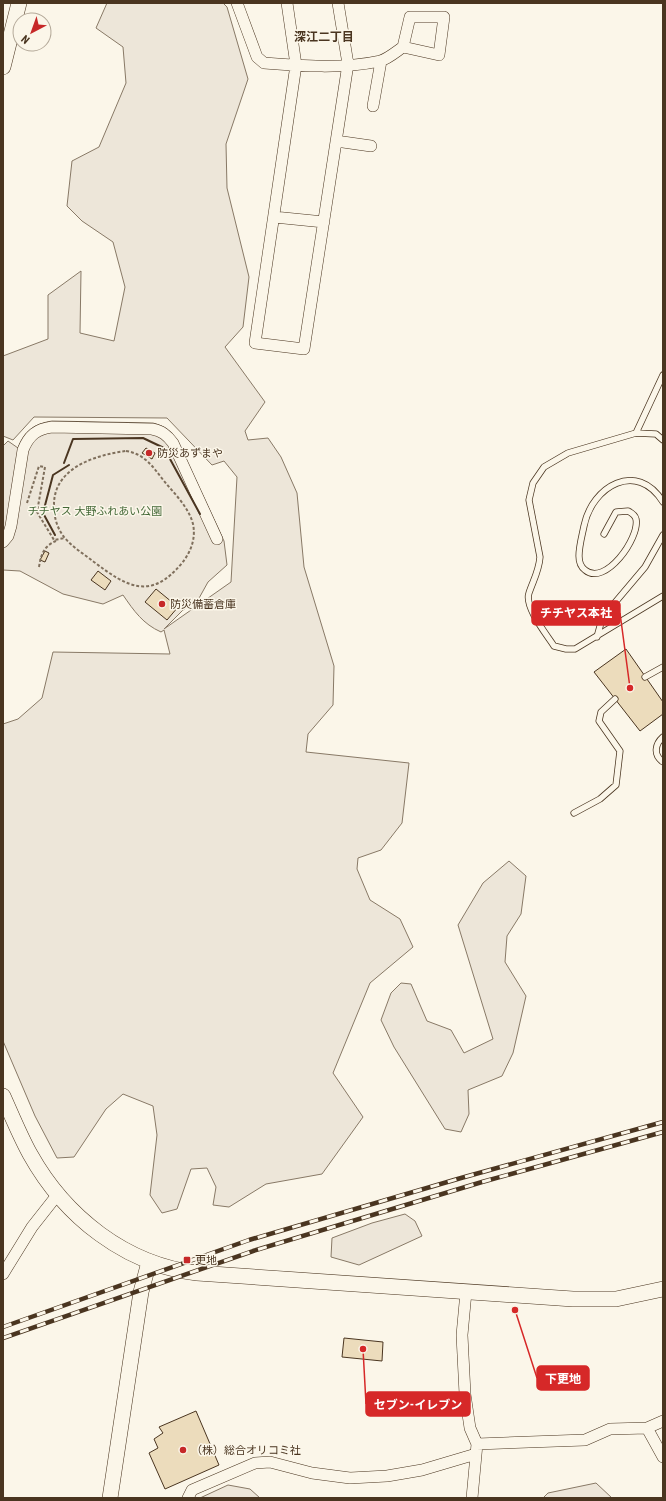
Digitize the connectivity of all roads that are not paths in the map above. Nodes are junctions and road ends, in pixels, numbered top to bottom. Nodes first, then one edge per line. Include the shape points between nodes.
1 (19, 3) edge
2 (238, 3) edge
3 (287, 3) edge
4 (338, 3) edge
5 (404, 47) junction
6 (381, 61) junction
7 (348, 64) junction
8 (296, 65) junction
9 (3, 67) edge
10 (373, 106) dead end
11 (336, 142) junction
12 (371, 146) dead end
13 (274, 217) junction
14 (324, 222) junction
15 (663, 375) edge
16 (636, 433) junction
17 (663, 440) edge
18 (663, 502) edge
19 (604, 534) dead end
20 (663, 535) edge
21 (217, 538) dead end
22 (3, 542) edge
23 (663, 596) edge
24 (597, 637) junction
25 (663, 667) edge
26 (645, 677) dead end
27 (615, 699) dead end
28 (663, 737) edge
29 (663, 762) edge
30 (574, 813) dead end
31 (3, 1096) edge
32 (58, 1194) junction
33 (149, 1262) junction
34 (3, 1274) edge
35 (663, 1290) edge
36 (466, 1292) junction
37 (663, 1421) edge
38 (647, 1428) junction
39 (476, 1449) junction
40 (663, 1457) edge
41 (110, 1498) edge
42 (188, 1498) edge
43 (472, 1498) edge

1 - 9 street
2 - 8 street via 257,57 264,63
3 - 8 street
4 - 7 street
5 - 5 street via 439,55 444,17 410,18
5 - 6 street
6 - 7 street
6 - 10 street
7 - 8 street
7 - 11 street
8 - 13 street
11 - 12 street
11 - 14 street
13 - 14 street
13 - 14 street via 255,343 304,349
15 - 16 lane
16 - 17 lane via 656,434
16 - 24 lane via 568,452 544,467 533,483 529,500 540,557 539,567 528,595 528,605 554,646 575,649
18 - 19 lane via 646,483 636,480 614,484 604,490 584,523 579,558 582,567 589,573 603,573 615,563 634,534 637,521 635,515 628,511 616,512
20 - 24 lane via 645,567 602,619
21 - 22 street via 168,436 152,429 52,427 42,428 27,440 11,526
23 - 24 lane
25 - 26 lane
27 - 30 lane via 601,712 599,721 620,751 616,785 600,799
28 - 29 lane via 656,746 656,751
31 - 32 street via 30,1155
32 - 33 street via 81,1219 106,1239
32 - 34 street via 32,1227
33 - 36 street via 197,1273
33 - 41 street via 141,1292
35 - 36 street via 637,1296 594,1300
36 - 39 street via 462,1355 469,1421
37 - 38 street
38 - 39 street via 610,1429 585,1440
38 - 40 street
39 - 42 street via 422,1470 387,1476 350,1478 312,1473 270,1462 255,1463 192,1490
39 - 43 street

